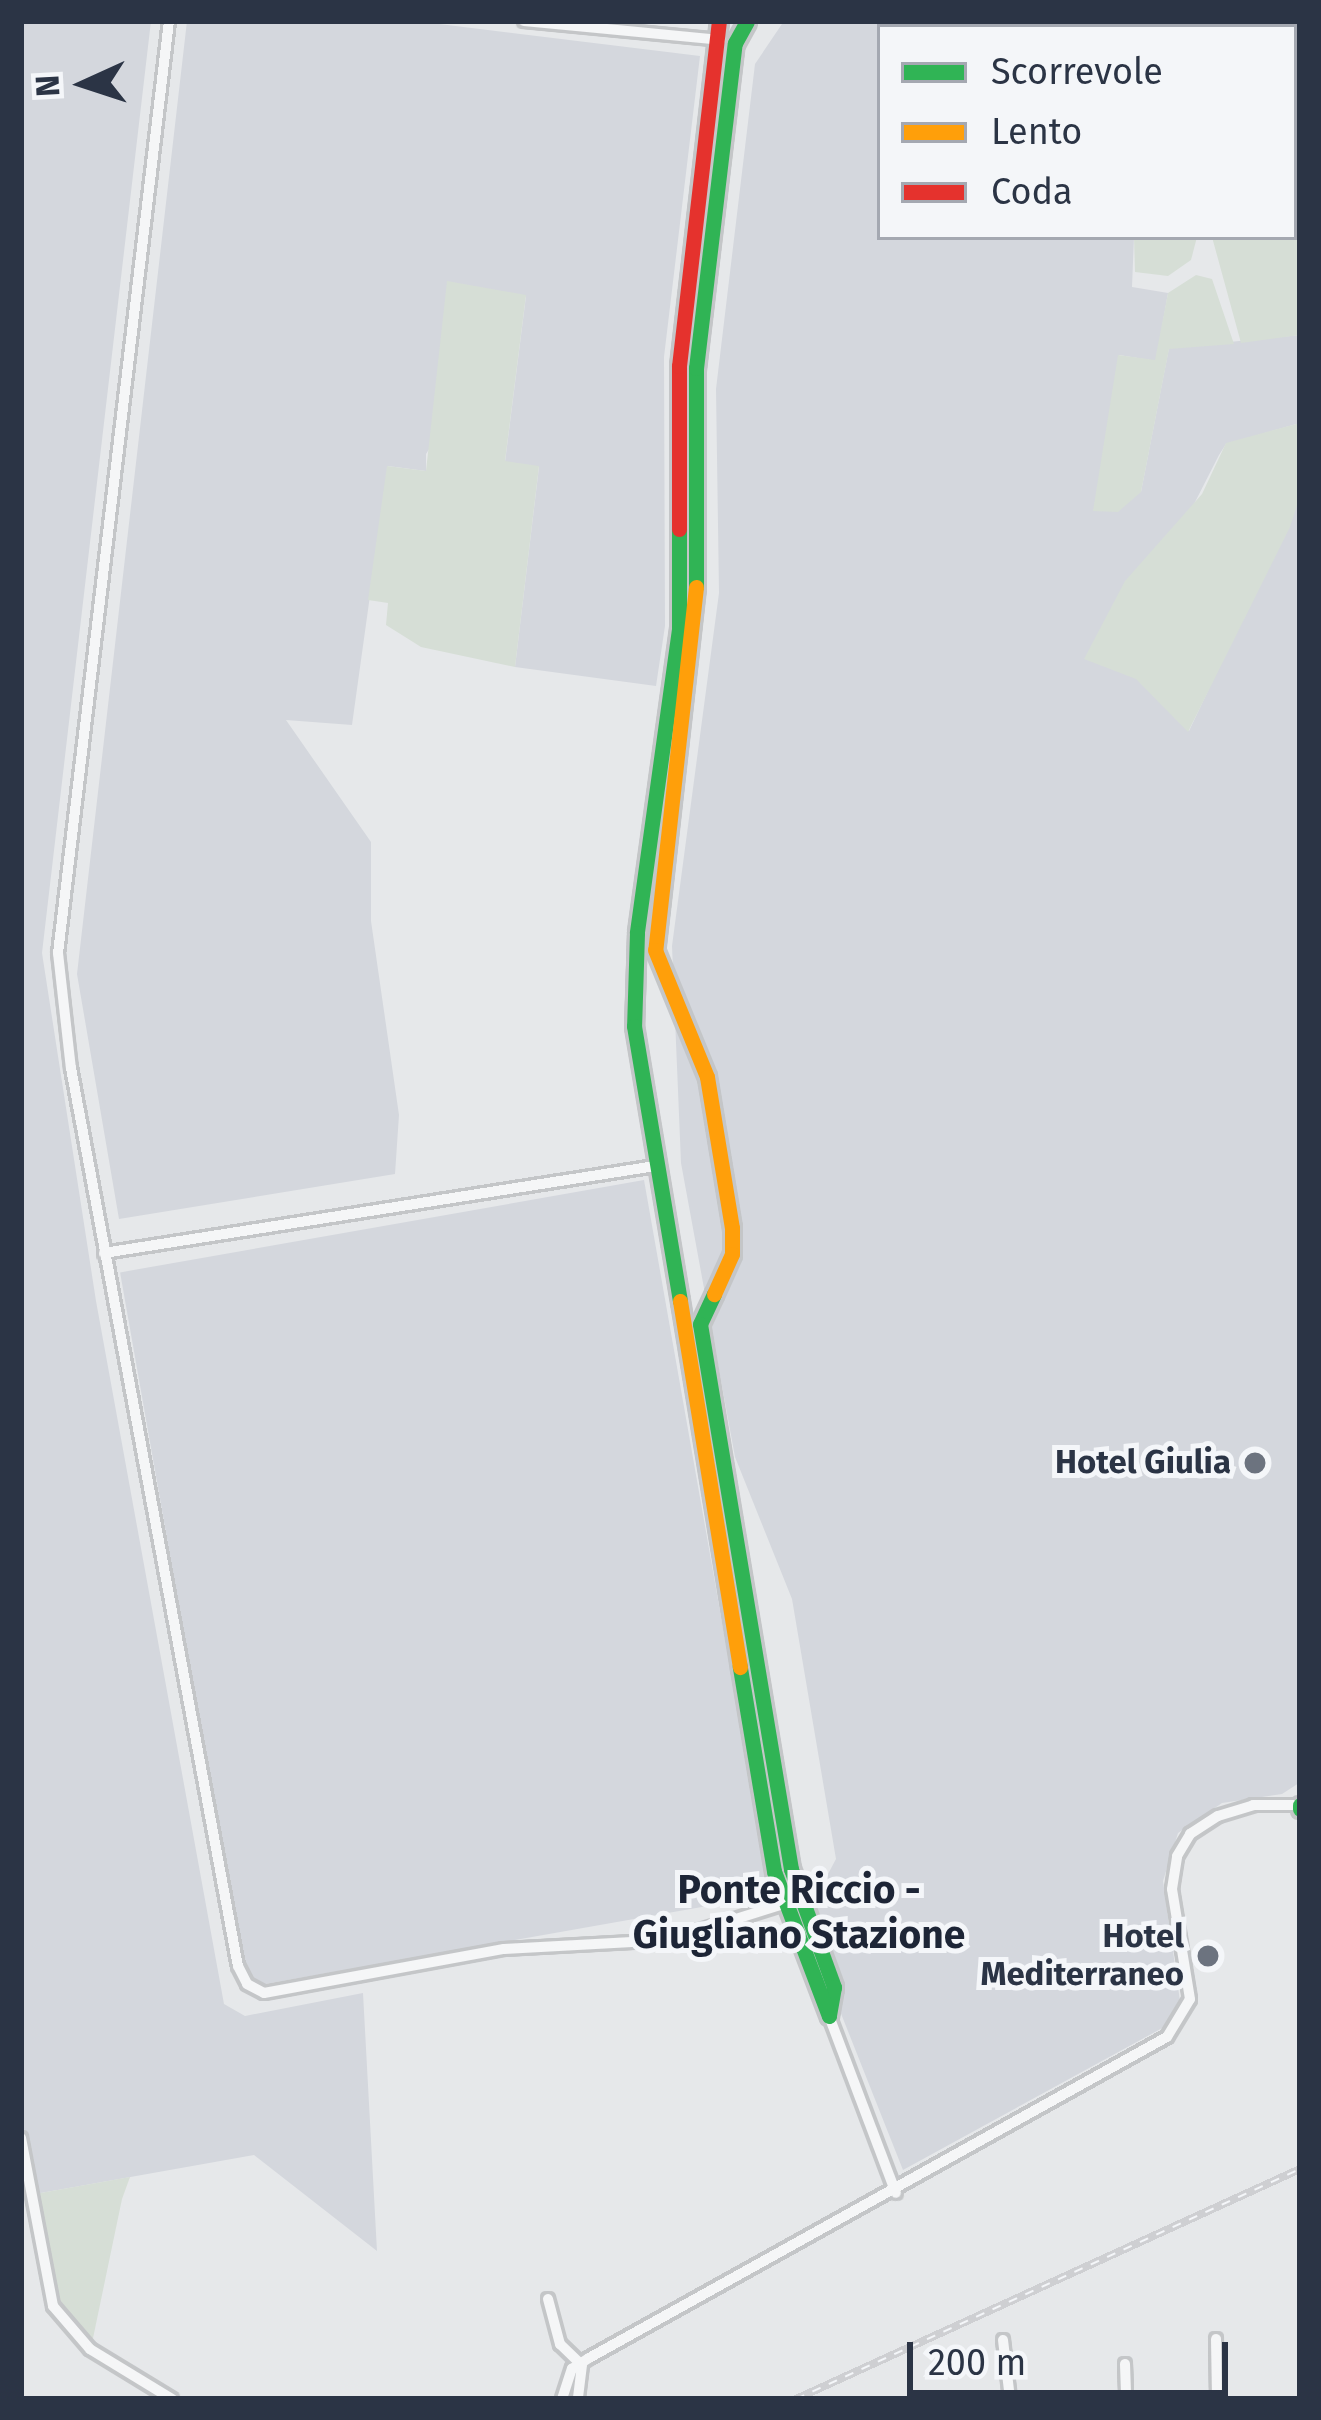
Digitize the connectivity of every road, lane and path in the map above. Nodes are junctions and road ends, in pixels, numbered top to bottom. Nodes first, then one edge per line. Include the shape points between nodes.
1 (169, 21) edge
2 (524, 21) edge
3 (719, 21) edge
4 (747, 21) edge
5 (717, 40) junction
6 (735, 43) junction
7 (655, 1166) junction
8 (104, 1253) junction
9 (1300, 1806) edge
10 (801, 1898) junction
11 (783, 1904) junction
12 (829, 2016) junction
13 (21, 2138) edge
14 (896, 2193) junction
15 (548, 2299) dead end
16 (1216, 2339) dead end
17 (1004, 2340) dead end
18 (1125, 2364) dead end
19 (582, 2365) junction
20 (172, 2399) edge
21 (562, 2399) edge
22 (578, 2399) edge
23 (1010, 2399) edge
24 (1126, 2399) edge
25 (1217, 2399) edge

1 - 8 street via 58,952
2 - 5 street
3 - 5 street
4 - 6 street
5 - 6 street
5 - 7 street via 679,366 679,629 634,963 634,1026
6 - 10 street via 696,368 696,632 654,938 707,1077 733,1228 732,1254 700,1324
7 - 8 street
7 - 11 street
8 - 11 street via 247,1984 264,1993 504,1949 669,1940
9 - 14 street via 1252,1805 1190,1834 1172,1888 1190,1999 1180,2024
10 - 11 street
10 - 12 street via 834,1987
11 - 12 street
12 - 14 street
13 - 20 street via 53,2306 90,2349
14 - 19 street
15 - 19 street via 560,2344
16 - 25 street
17 - 23 street
18 - 24 street
19 - 21 street via 572,2369
19 - 22 street

